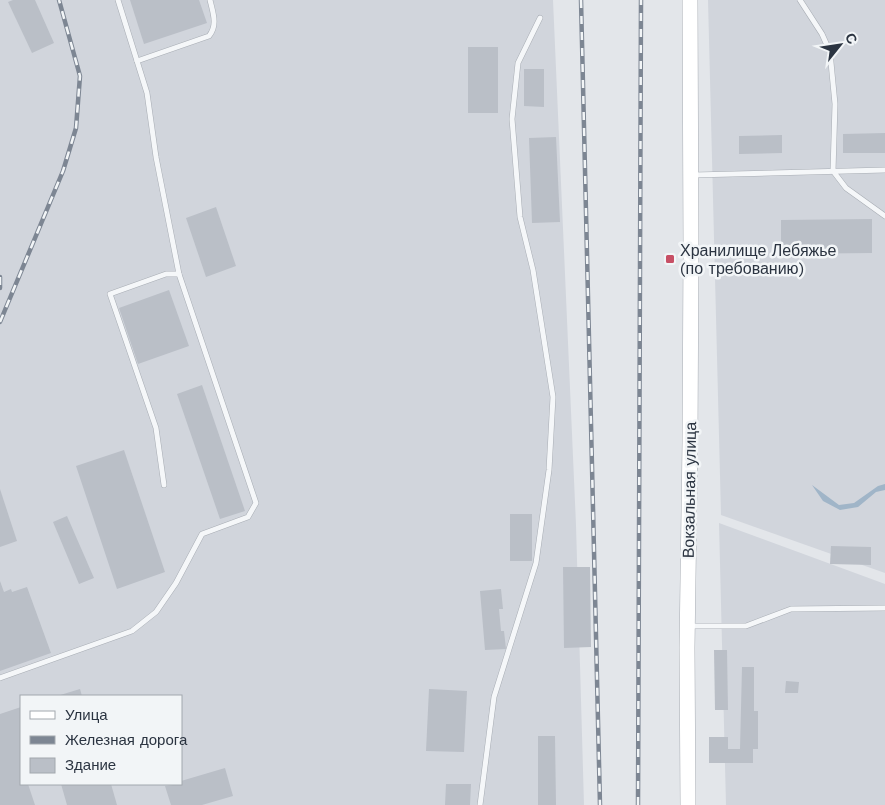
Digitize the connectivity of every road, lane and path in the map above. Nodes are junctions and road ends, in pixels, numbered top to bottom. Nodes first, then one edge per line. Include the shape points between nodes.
1 (118, 0) edge
2 (210, 0) edge
3 (690, 0) edge
4 (800, 0) edge
5 (540, 18) dead end
6 (138, 62) junction
7 (833, 170) junction
8 (885, 170) edge
9 (690, 175) junction
10 (885, 216) edge
11 (179, 274) junction
12 (164, 485) dead end
13 (885, 608) edge
14 (687, 626) junction
15 (0, 678) edge
16 (480, 805) edge
17 (688, 805) edge

1 - 6 lane
2 - 6 lane via 214,30 209,36
3 - 9 main road, Вокзальная улица
4 - 7 lane via 830,52 834,104
5 - 16 lane via 518,63 512,120 520,217 533,270 553,397 550,470 536,563 494,697
6 - 11 lane via 147,93
7 - 8 lane
7 - 9 lane
7 - 10 lane via 846,188
9 - 14 main road, Вокзальная улица
11 - 12 lane via 166,274 110,294 156,428
11 - 15 lane via 256,503 248,518 202,534 156,612 132,631
13 - 14 lane via 791,609 746,626
14 - 17 main road, Вокзальная улица

